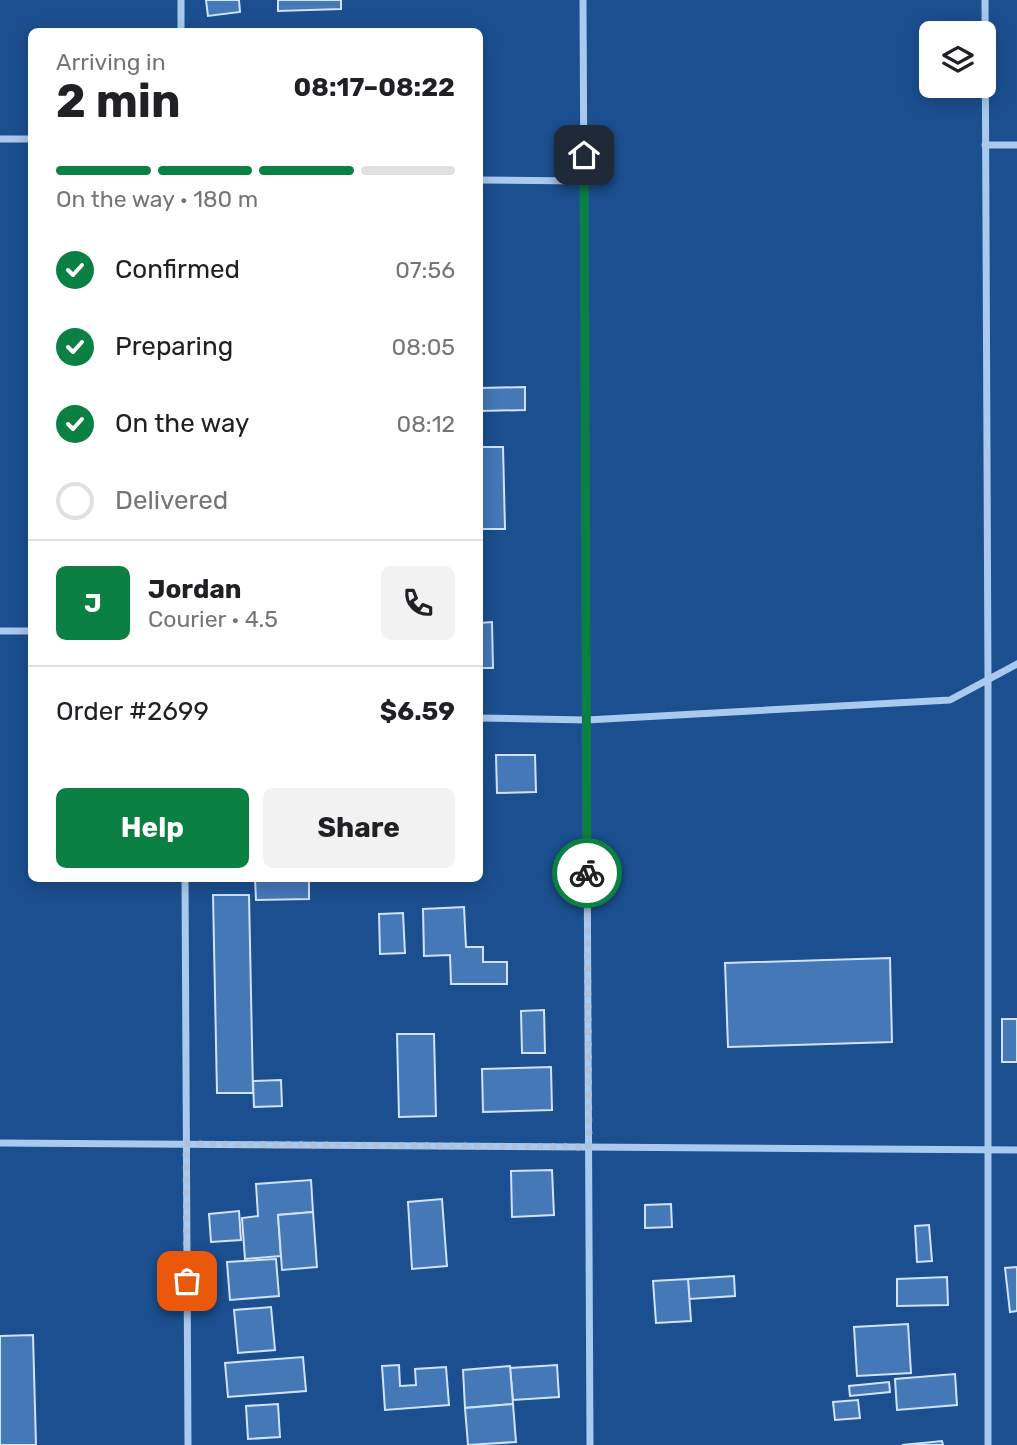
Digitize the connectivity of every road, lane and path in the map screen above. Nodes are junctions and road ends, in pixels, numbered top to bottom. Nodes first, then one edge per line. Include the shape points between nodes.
1 (181, 0) edge
2 (583, 0) edge
3 (985, 0) edge
4 (181, 28) edge
5 (0, 139) edge
6 (28, 139) edge
7 (985, 145) junction
8 (1017, 145) edge
9 (483, 180) edge
10 (584, 181) junction
11 (0, 631) edge
12 (28, 631) edge
13 (1017, 664) edge
14 (988, 681) junction
15 (483, 718) edge
16 (587, 720) junction
17 (185, 882) edge
18 (0, 1143) edge
19 (186, 1144) junction
20 (589, 1147) junction
21 (987, 1150) junction
22 (1017, 1150) edge
23 (188, 1445) edge
24 (590, 1445) edge
25 (988, 1445) edge

1 - 4 street
2 - 10 street
3 - 7 street
5 - 6 street
7 - 8 street
7 - 14 street
9 - 10 street
10 - 16 street
11 - 12 street
13 - 14 street
14 - 16 street via 950,700
14 - 21 street
15 - 16 street
16 - 20 street
17 - 19 street
18 - 19 street
19 - 20 street
19 - 23 street
20 - 21 street
20 - 24 street
21 - 22 street
21 - 25 street

